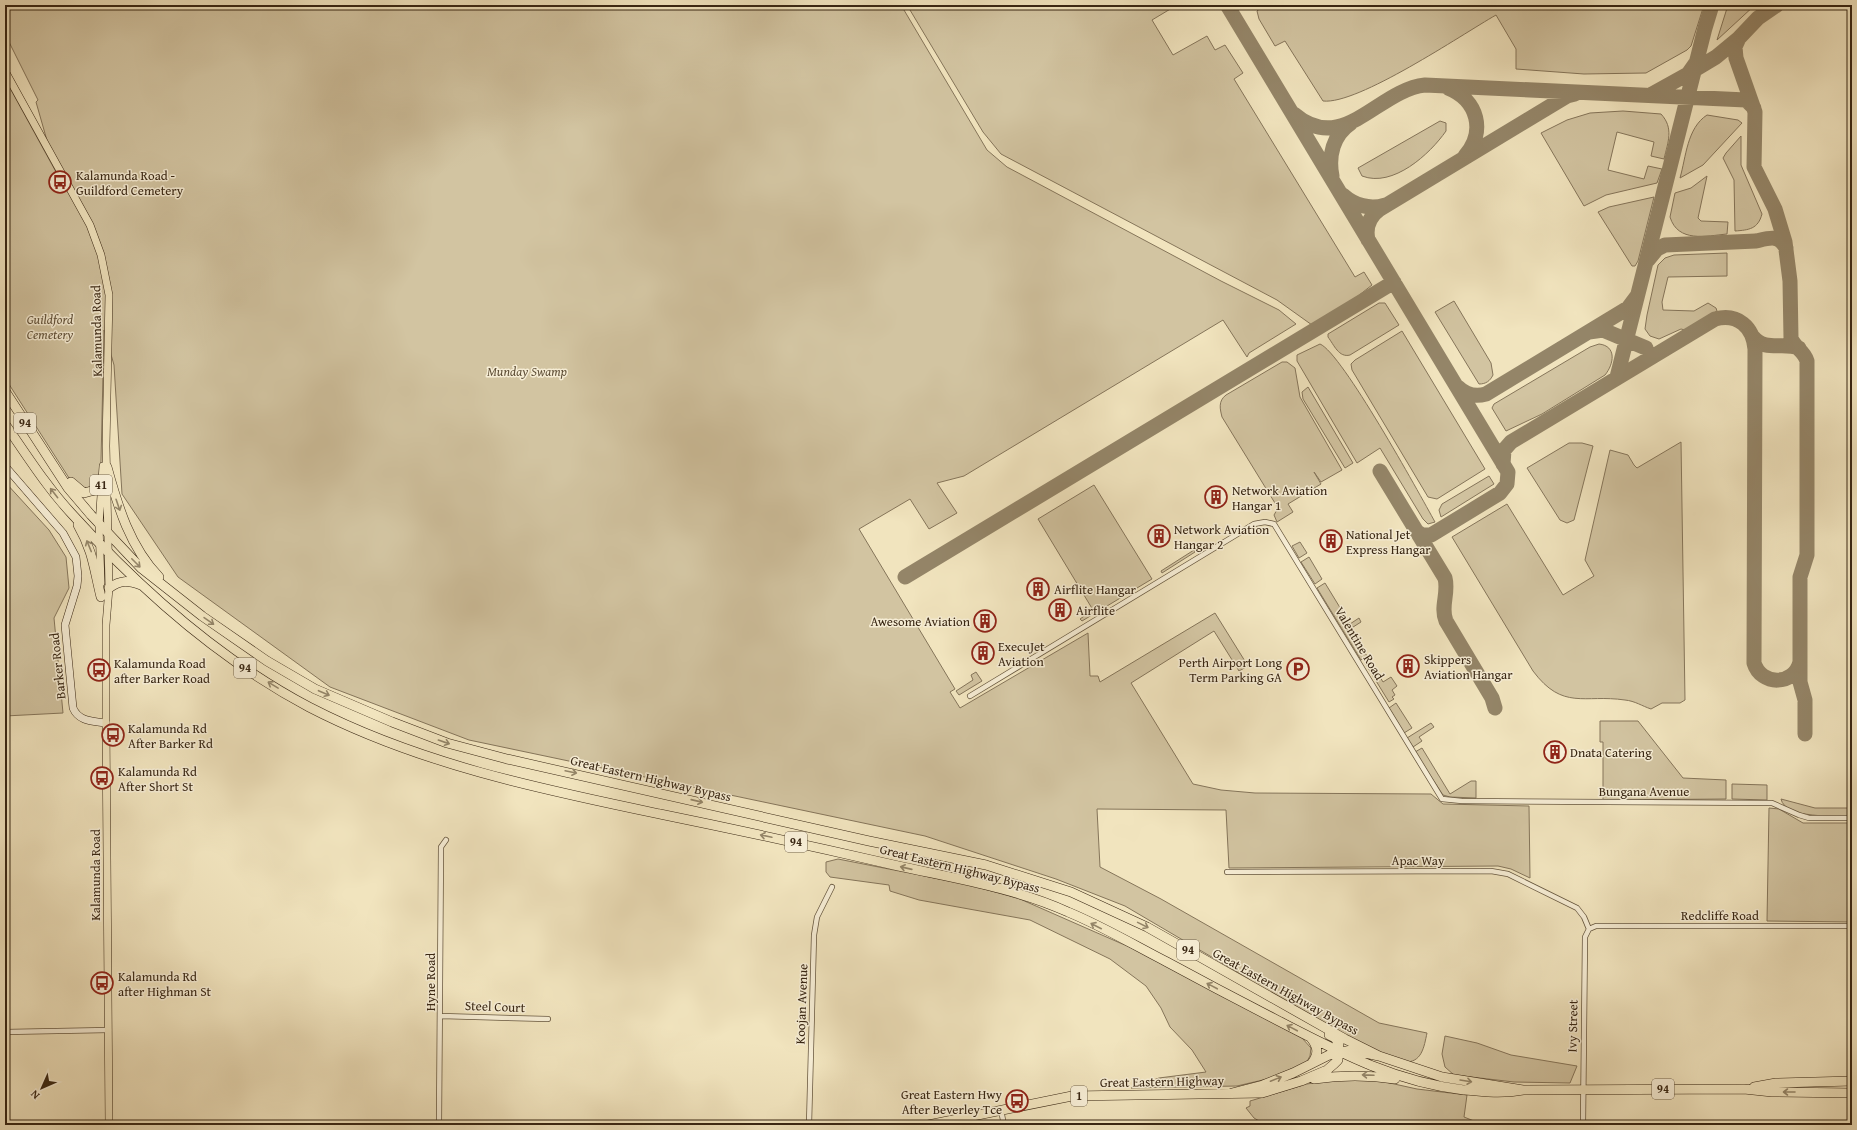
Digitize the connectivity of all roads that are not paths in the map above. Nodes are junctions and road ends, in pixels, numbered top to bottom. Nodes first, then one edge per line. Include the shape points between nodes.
1 (5, 71) edge
2 (5, 391) edge
3 (5, 424) edge
4 (106, 446) junction
5 (46, 455) junction
6 (5, 466) edge
7 (107, 467) junction
8 (101, 481) junction
9 (70, 512) junction
10 (99, 525) junction
11 (108, 535) junction
12 (100, 542) junction
13 (109, 551) junction
14 (144, 586) junction
15 (109, 588) junction
16 (101, 597) junction
17 (178, 598) junction
18 (106, 625) junction
19 (970, 696) dead end
20 (106, 722) junction
21 (1437, 793) joint
22 (1852, 818) edge
23 (446, 840) dead end
24 (1227, 872) dead end
25 (832, 887) dead end
26 (1852, 926) edge
27 (1589, 929) junction
28 (441, 1016) junction
29 (1308, 1018) junction
30 (548, 1019) dead end
31 (109, 1030) junction
32 (5, 1032) edge
33 (1310, 1038) junction
34 (1339, 1052) junction
35 (1379, 1056) junction
36 (1312, 1063) junction
37 (1301, 1081) junction
38 (1852, 1082) edge
39 (1420, 1083) junction
40 (1744, 1089) junction
41 (1523, 1090) junction
42 (1582, 1090) junction
43 (1232, 1093) junction
44 (1852, 1094) edge
45 (1001, 1110) junction
46 (109, 1125) edge
47 (439, 1125) edge
48 (809, 1125) edge
49 (928, 1125) edge
50 (1004, 1125) edge
51 (1583, 1125) edge

1 - 4 main road, Kalamunda Road via 82,208 106,272 110,308
2 - 5 highway, Great Eastern Highway Bypass / 94
9 -> 3 highway, Great Eastern Highway Bypass / 94 via 43,479
4 - 7 main road, Kalamunda Road
4 - 8 main road, Kalamunda Road / 41
5 - 8 highway via 78,490 84,493 95,490
5 - 10 highway, Great Eastern Highway Bypass / 94 via 68,488
6 - 20 street, Barker Road via 63,533 73,549 78,576 66,617 65,635 73,708 75,713 85,720
7 - 11 main road, Kalamunda Road
7 -> 17 highway via 124,523 132,539 154,572
8 - 10 main road, Kalamunda Road / 41
9 - 12 highway, Great Eastern Highway Bypass / 94
16 -> 9 highway via 88,542
10 - 11 highway, Great Eastern Highway Bypass / 94
10 - 12 main road, Kalamunda Road / 41
11 - 13 main road, Kalamunda Road
11 -> 17 highway, Great Eastern Highway Bypass / 94 via 141,568
12 - 13 highway, Great Eastern Highway Bypass / 94
12 - 16 main road, Kalamunda Road
13 - 14 highway, Great Eastern Highway Bypass / 94
13 - 15 main road, Kalamunda Road
14 - 15 highway via 125,580
33 -> 14 highway, Great Eastern Highway Bypass / 94 via 1066,911 1015,893 784,839 583,798 443,763 385,743 308,706 258,676 220,650
15 - 18 main road, Kalamunda Road
16 - 18 main road, Kalamunda Road
17 -> 29 highway, Great Eastern Highway Bypass / 94 via 268,661 315,689 447,743 507,759 869,841 986,865 1071,892 1147,927
18 - 20 main road, Kalamunda Road
19 - 21 street, Valentine Road via 1254,524 1274,524
20 - 31 main road, Kalamunda Road
21 - 22 street, Bungana Avenue via 1442,799 1454,801 1772,803 1809,818
23 - 28 street, Hyne Road via 442,847
24 - 27 street, Apac Way via 1503,872 1577,908
25 - 48 street, Koojan Avenue via 817,918 814,935
26 - 27 street, Redcliffe Road via 1596,926
27 - 42 street, Ivy Street via 1585,937
28 - 30 street, Steel Court
28 - 47 street, Hyne Road
29 - 34 highway via 1310,1024 1338,1042
29 - 35 highway, Great Eastern Highway Bypass / 94
31 - 32 street
31 - 46 main road, Kalamunda Road
33 - 34 highway, Great Eastern Highway Bypass / 94
33 - 36 highway via 1317,1048 1317,1056
34 - 35 highway, Great Eastern Highway / 1 via 1351,1050
34 - 36 highway, Great Eastern Highway / 1
34 - 37 highway, Great Eastern Highway via 1338,1060 1327,1070
34 - 39 highway, Great Eastern Highway / 94
35 -> 41 highway, Great Eastern Highway / 94 via 1442,1077
43 -> 36 highway, Great Eastern Highway / 1 via 1263,1085
39 -> 37 highway, 1 via 1370,1075 1334,1076
37 - 43 highway, Great Eastern Highway / 1 via 1262,1093
38 - 40 highway, Great Eastern Highway / 94 via 1776,1083
39 - 41 highway, Great Eastern Highway / 94 via 1506,1093
40 - 42 highway, Great Eastern Highway / 94
44 -> 40 highway, Great Eastern Highway / 94
41 - 42 highway, Great Eastern Highway / 94
42 - 51 street, Ivy Street
43 - 45 highway, Great Eastern Highway / 1 via 1072,1096
45 - 49 highway, Great Eastern Highway / 1
45 - 50 street

